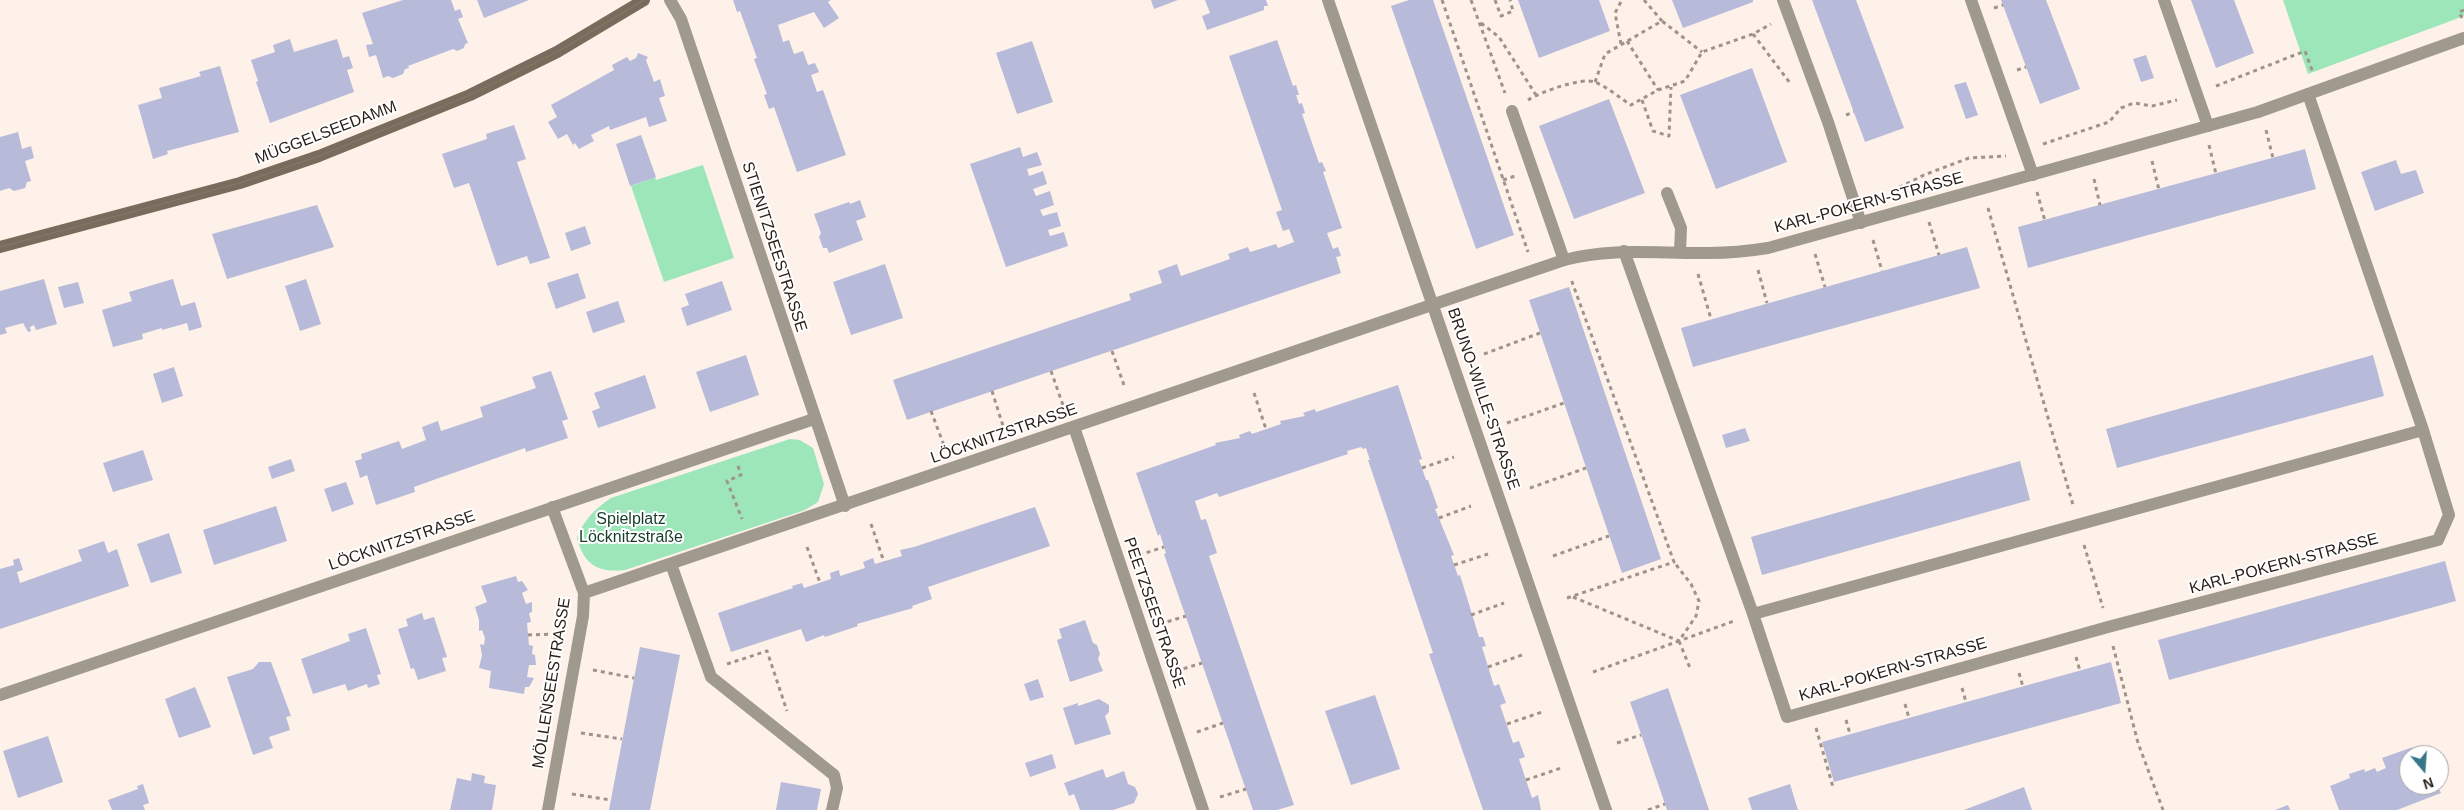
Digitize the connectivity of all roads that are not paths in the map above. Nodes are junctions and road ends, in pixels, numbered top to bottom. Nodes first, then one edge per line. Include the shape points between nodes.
1 (644, 0) edge
2 (670, 0) edge
3 (1328, 0) edge
4 (1783, 0) edge
5 (1971, 0) edge
6 (2164, 0) edge
7 (2464, 38) edge
8 (2308, 94) junction
9 (1512, 111) road end
10 (2208, 126) junction
11 (2033, 175) junction
12 (1667, 193) dead end
13 (1861, 223) junction
14 (0, 247) edge
15 (1624, 251) junction
16 (1680, 252) junction
17 (1564, 260) junction
18 (1434, 304) junction
19 (814, 419) junction
20 (1074, 427) junction
21 (2422, 430) junction
22 (845, 506) junction
23 (552, 507) junction
24 (671, 564) junction
25 (584, 593) junction
26 (1753, 614) junction
27 (0, 695) edge
28 (1201, 807) edge
29 (548, 810) edge
30 (832, 810) edge
31 (1606, 810) edge

1 - 14 main road, MÜGGELSEEDAMM via 557,52 470,95 319,156 240,183
2 - 19 street, STIENITZSEESTRASSE via 681,19
3 - 18 street, BRUNO-WILLE-STRASSE
4 - 13 street
5 - 11 street
6 - 10 street
7 - 8 street, KARL-POKERN-STRASSE
8 - 10 street, KARL-POKERN-STRASSE
8 - 21 street, KARL-POKERN-STRASSE
9 - 17 street
10 - 11 street, KARL-POKERN-STRASSE
11 - 13 street, KARL-POKERN-STRASSE
12 - 16 street via 1681,228
13 - 16 street, KARL-POKERN-STRASSE via 1768,248 1728,253
15 - 16 street, KARL-POKERN-STRASSE
15 - 17 street, KARL-POKERN-STRASSE via 1590,253
15 - 26 street
17 - 18 street, KARL-POKERN-STRASSE
18 - 20 street, LÖCKNITZSTRASSE
18 - 31 street, BRUNO-WILLE-STRASSE
19 - 22 street, STIENITZSEESTRASSE
19 - 23 street, LÖCKNITZSTRASSE
20 - 22 street, LÖCKNITZSTRASSE
20 - 28 street, PEETZSEESTRASSE
21 - 26 street
21 - 26 street, KARL-POKERN-STRASSE via 2449,515 2438,540 2099,629 1788,716
22 - 24 street, LÖCKNITZSTRASSE
23 - 25 street, MÖLLENSEESTRASSE
23 - 27 street, LÖCKNITZSTRASSE
24 - 25 street, LÖCKNITZSTRASSE
24 - 30 street via 710,677 834,774 837,788
25 - 29 street, MÖLLENSEESTRASSE via 583,616

